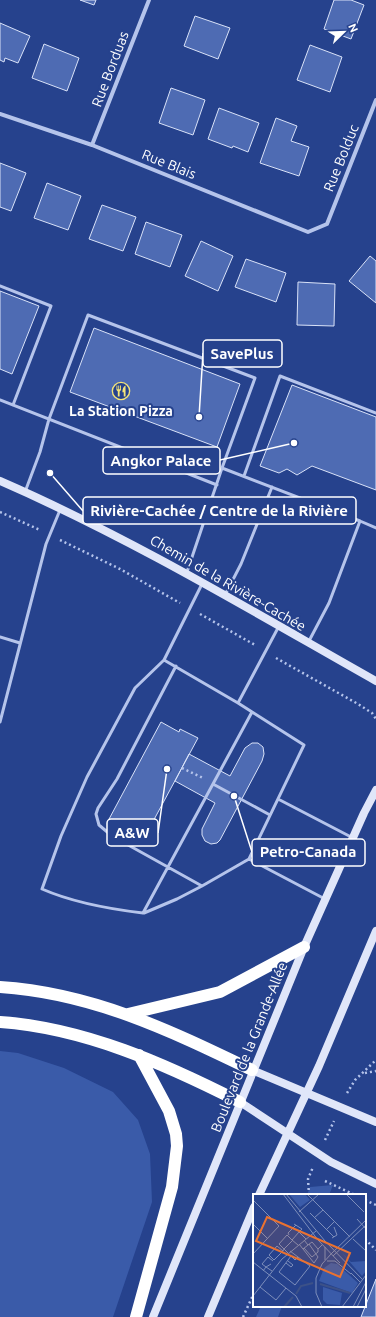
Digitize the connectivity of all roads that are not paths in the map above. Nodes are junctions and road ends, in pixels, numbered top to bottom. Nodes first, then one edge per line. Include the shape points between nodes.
1 (149, 0) edge
2 (376, 100) edge
3 (0, 114) edge
4 (92, 145) junction
5 (327, 224) joint
6 (0, 286) edge
7 (0, 400) edge
8 (13, 405) junction
9 (376, 413) edge
10 (49, 419) junction
11 (222, 468) junction
12 (244, 476) junction
13 (0, 481) edge
14 (217, 485) junction
15 (272, 487) junction
16 (25, 492) junction
17 (60, 508) junction
18 (360, 521) junction
19 (376, 528) edge
20 (187, 574) junction
21 (203, 583) junction
22 (225, 595) junction
23 (279, 626) junction
24 (0, 637) edge
25 (20, 643) junction
26 (308, 643) junction
27 (164, 660) junction
28 (176, 666) junction
29 (376, 681) edge
30 (238, 703) junction
31 (252, 712) junction
32 (0, 722) edge
33 (213, 784) junction
34 (376, 790) edge
35 (278, 799) junction
36 (270, 815) junction
37 (353, 838) junction
38 (249, 859) junction
39 (169, 866) junction
40 (202, 886) junction
41 (325, 899) junction
42 (143, 913) junction
43 (376, 931) edge
44 (304, 947) junction
45 (0, 987) edge
46 (128, 1014) junction
47 (0, 1022) edge
48 (139, 1056) junction
49 (252, 1070) junction
50 (306, 1092) junction
51 (240, 1102) junction
52 (376, 1122) edge
53 (287, 1132) junction
54 (376, 1184) edge
55 (259, 1194) edge
56 (253, 1209) edge
57 (136, 1317) edge
58 (153, 1317) edge
59 (208, 1317) edge

1 - 4 street, Rue Borduas
2 - 5 street, Rue Bolduc
3 - 4 street, Rue Blais
4 - 5 street, Rue Blais via 308,232
6 - 8 lane via 51,306
7 - 8 lane
8 - 10 lane
9 - 12 lane via 280,376
10 - 11 lane via 88,315 255,378
10 - 14 lane
10 - 16 lane
11 - 12 lane
11 - 14 lane
12 - 15 lane
13 - 16 street, Chemin de la Rivière-Cachée
14 - 20 lane
15 - 18 lane
15 - 22 lane
16 - 17 street, Chemin de la Rivière-Cachée
17 - 20 street, Chemin de la Rivière-Cachée
17 - 25 lane via 46,544
18 - 19 lane
18 - 26 lane via 329,603
20 - 21 street, Chemin de la Rivière-Cachée
21 - 22 street, Chemin de la Rivière-Cachée
21 - 27 lane
22 - 23 street, Chemin de la Rivière-Cachée
23 - 26 street, Chemin de la Rivière-Cachée
23 - 30 lane
24 - 25 lane
25 - 32 lane
26 - 29 street, Chemin de la Rivière-Cachée
27 - 28 lane
27 - 42 lane via 135,688 87,778 61,836 42,889 57,896 115,910
28 - 30 lane
28 - 39 lane via 96,814 103,830
30 - 31 lane
31 - 33 lane
31 - 35 lane via 304,745
33 - 36 lane
33 - 39 lane
34 - 37 street, Boulevard de la Grande-Allée
35 - 36 lane
35 - 37 lane
36 - 38 lane
37 - 41 street, Boulevard de la Grande-Allée
38 - 40 lane
38 - 41 lane
39 - 40 lane
39 - 42 lane
40 - 42 lane
41 - 44 street, Boulevard de la Grande-Allée
43 - 50 street via 320,1066
44 - 46 highway via 220,992
44 - 49 street, Boulevard de la Grande-Allée
45 - 46 highway via 63,996
46 - 49 highway
47 - 48 highway via 68,1033
48 - 51 highway
48 - 57 highway via 168,1111 176,1134 177,1146 172,1188
49 - 50 street
49 - 51 street, Boulevard de la Grande-Allée
50 - 52 street
50 - 53 street
51 - 53 street
51 - 58 street, Boulevard de la Grande-Allée
53 - 54 street via 330,1162
53 - 55 street
56 - 59 street

